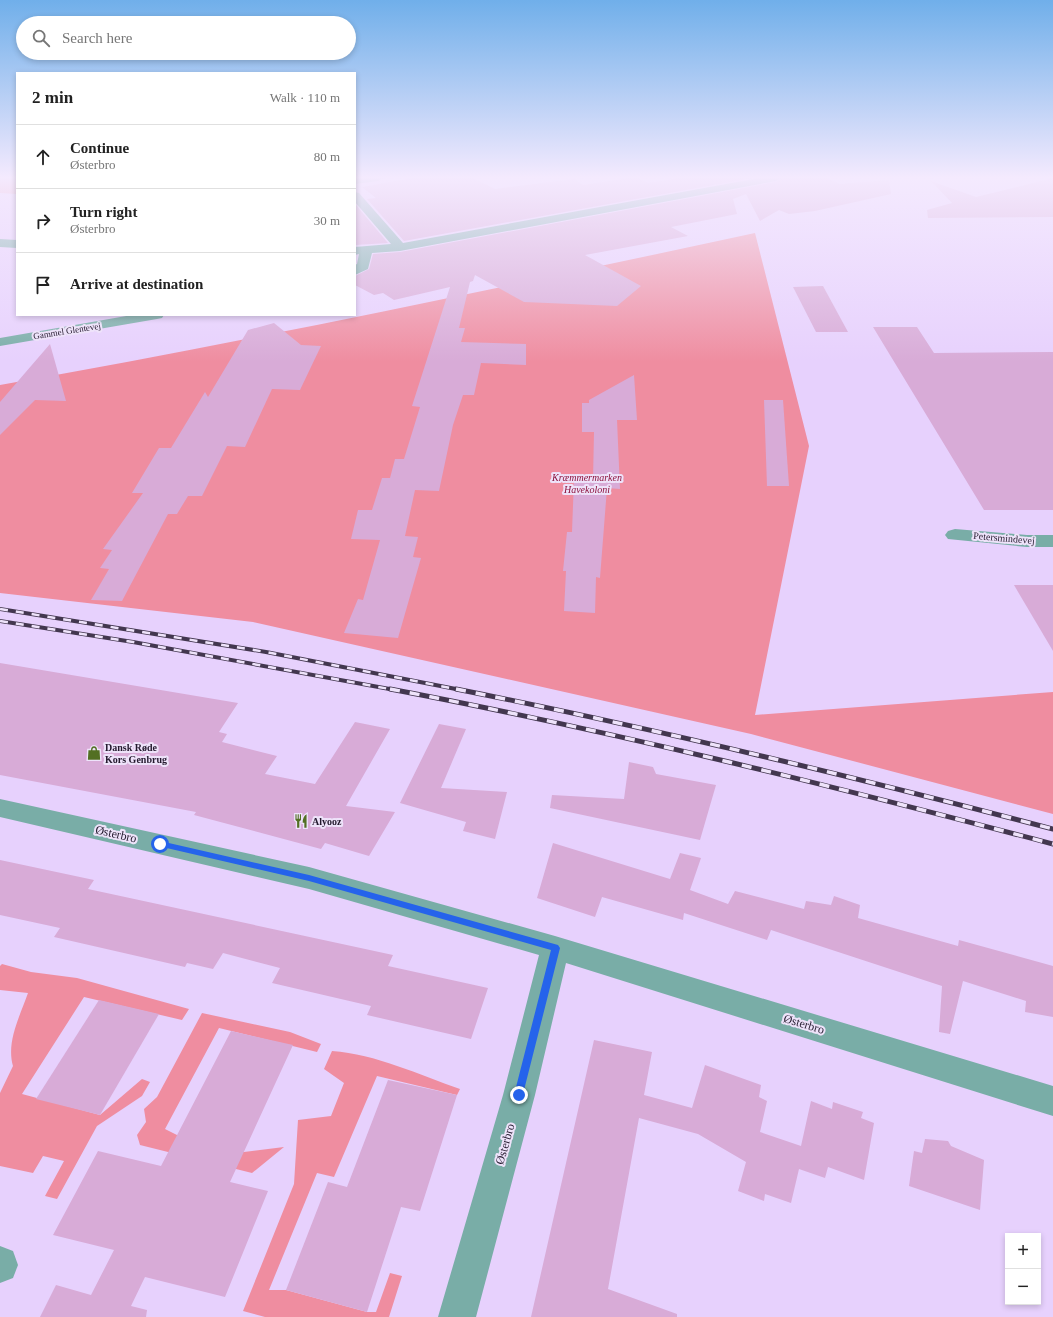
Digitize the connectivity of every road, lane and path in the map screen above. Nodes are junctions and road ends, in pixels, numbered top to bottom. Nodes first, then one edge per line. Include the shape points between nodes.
1 (393, 239) edge
2 (441, 239) edge
3 (400, 247) junction
4 (361, 250) edge
5 (356, 270) edge
6 (151, 316) edge
7 (0, 342) edge
8 (956, 535) dead end
9 (1053, 541) edge
10 (0, 808) edge
11 (555, 948) junction
12 (1053, 1101) edge
13 (457, 1317) edge

1 - 3 street
2 - 3 street
3 - 4 street
4 - 5 street via 363,266
6 - 7 street, Gammel Glentevej
8 - 9 street, Petersmindevej
10 - 11 street, Østerbro via 309,878
11 - 12 street, Østerbro
11 - 13 street, Østerbro via 519,1095

